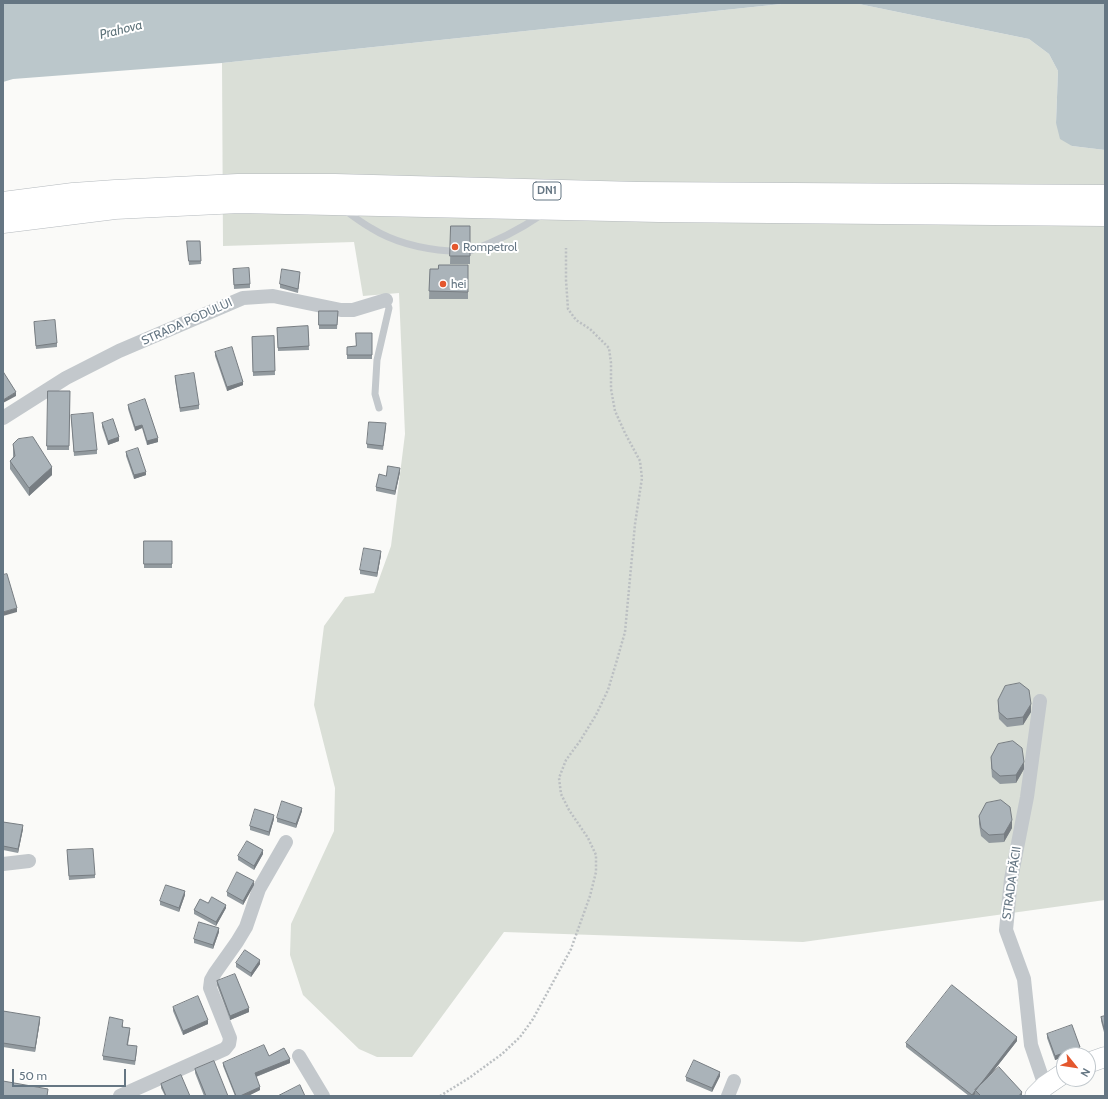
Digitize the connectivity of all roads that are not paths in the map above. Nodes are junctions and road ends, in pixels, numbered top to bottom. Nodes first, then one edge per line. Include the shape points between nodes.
1 (1105, 196) edge
2 (3, 203) edge
3 (338, 205) junction
4 (550, 208) junction
5 (1105, 215) edge
6 (3, 222) edge
7 (470, 250) edge
8 (450, 251) edge
9 (386, 300) joint
10 (379, 408) dead end
11 (3, 418) edge
12 (1040, 701) dead end
13 (286, 842) dead end
14 (29, 861) dead end
15 (3, 864) edge
16 (299, 1056) dead end
17 (1056, 1080) edge
18 (734, 1081) dead end
19 (1040, 1091) edge
20 (120, 1096) edge
21 (323, 1096) edge
22 (728, 1096) edge

1 - 2 highway, DN1 via 646,194 335,185 115,191
3 - 4 highway, DN1
3 - 6 highway, DN1 via 205,203 116,208
3 - 8 lane via 371,229 401,242 426,249
4 - 5 highway, DN1
4 - 7 lane via 529,223 490,244
9 - 10 lane via 389,308 377,360 375,394
9 - 11 street, STRADA PODULUI via 353,310 341,310 273,296 243,298 119,351 66,378
12 - 19 street, STRADA PĂCII via 1027,797 1011,879 1006,930 1024,979
13 - 20 street via 259,889 246,927 211,980 210,988 230,1038 229,1044
14 - 15 street
16 - 21 street
17 - 19 main road
18 - 22 street

